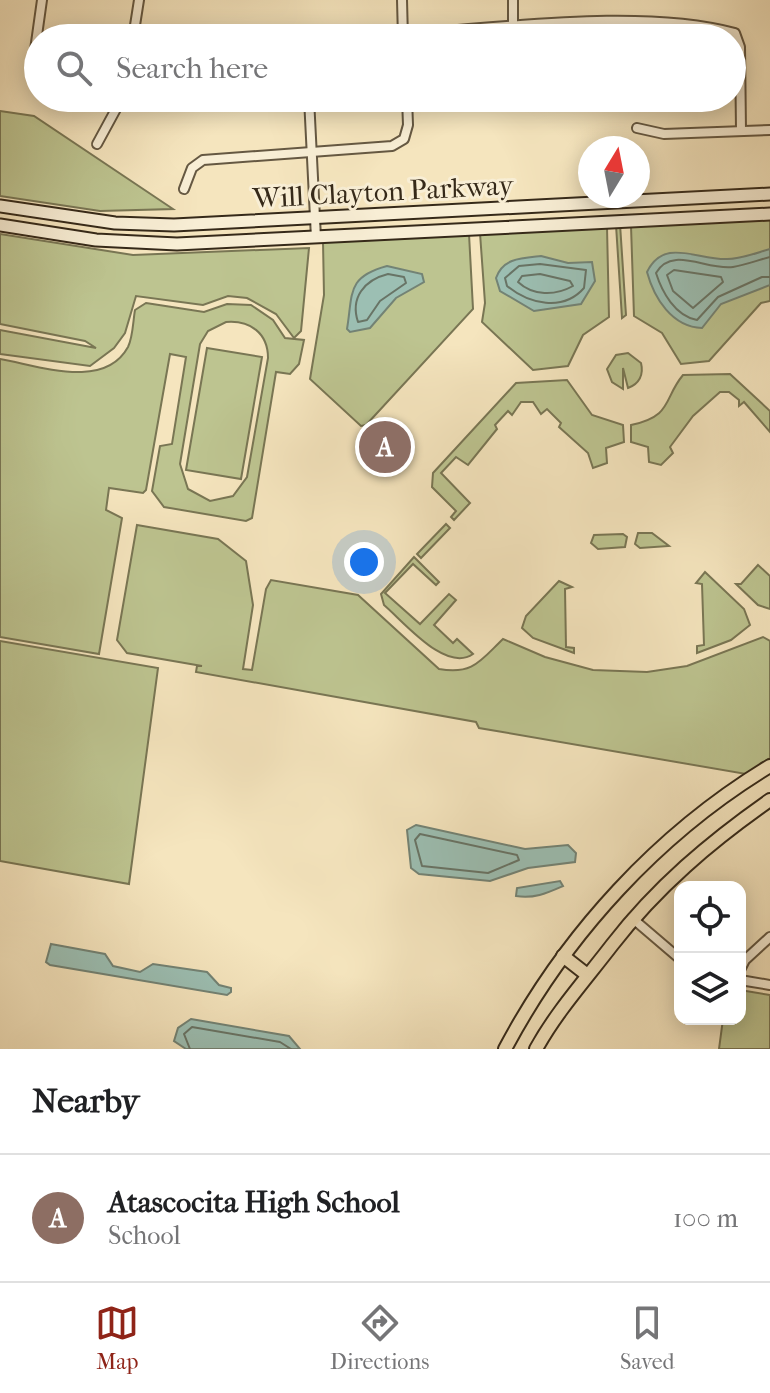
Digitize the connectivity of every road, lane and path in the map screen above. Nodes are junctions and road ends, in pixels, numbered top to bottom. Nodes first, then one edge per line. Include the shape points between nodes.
1 (42, 0) edge
2 (139, 0) edge
3 (402, 0) edge
4 (513, 0) edge
5 (39, 24) edge
6 (135, 24) edge
7 (403, 24) edge
8 (513, 24) edge
9 (577, 24) edge
10 (701, 24) edge
11 (114, 112) edge
12 (310, 112) edge
13 (408, 112) edge
14 (741, 112) edge
15 (637, 128) dead end
16 (741, 130) junction
17 (770, 130) edge
18 (97, 144) dead end
19 (312, 151) junction
20 (184, 189) dead end
21 (770, 194) edge
22 (0, 206) edge
23 (471, 211) junction
24 (770, 214) edge
25 (316, 219) junction
26 (0, 225) edge
27 (473, 228) junction
28 (316, 238) junction
29 (770, 766) edge
30 (770, 800) edge
31 (666, 843) junction
32 (686, 863) junction
33 (632, 918) junction
34 (770, 937) edge
35 (674, 954) edge
36 (563, 956) junction
37 (746, 959) edge
38 (586, 974) junction
39 (746, 981) edge
40 (770, 985) edge
41 (505, 1049) edge
42 (536, 1049) edge

1 - 5 street
2 - 6 street
3 - 7 street
4 - 8 street
9 - 10 street
11 - 18 street
12 - 19 street
13 - 19 street via 404,139 392,146
14 - 16 street
15 - 16 street via 664,134
16 - 17 street
19 - 20 street via 203,160 192,168
19 - 25 street
21 - 23 main road, Will Clayton Parkway
22 - 25 main road, Will Clayton Parkway via 140,225
23 - 25 main road, Will Clayton Parkway
23 - 27 main road
24 - 27 main road, Will Clayton Parkway
25 - 28 street
26 - 28 main road, Will Clayton Parkway via 122,243
27 - 28 main road, Will Clayton Parkway
29 - 31 main road
30 - 32 main road
31 - 32 main road
31 - 36 main road via 616,891
32 - 33 main road
33 - 35 street
33 - 38 main road
34 - 37 street
36 - 38 main road
36 - 41 main road
38 - 42 main road
39 - 40 street

